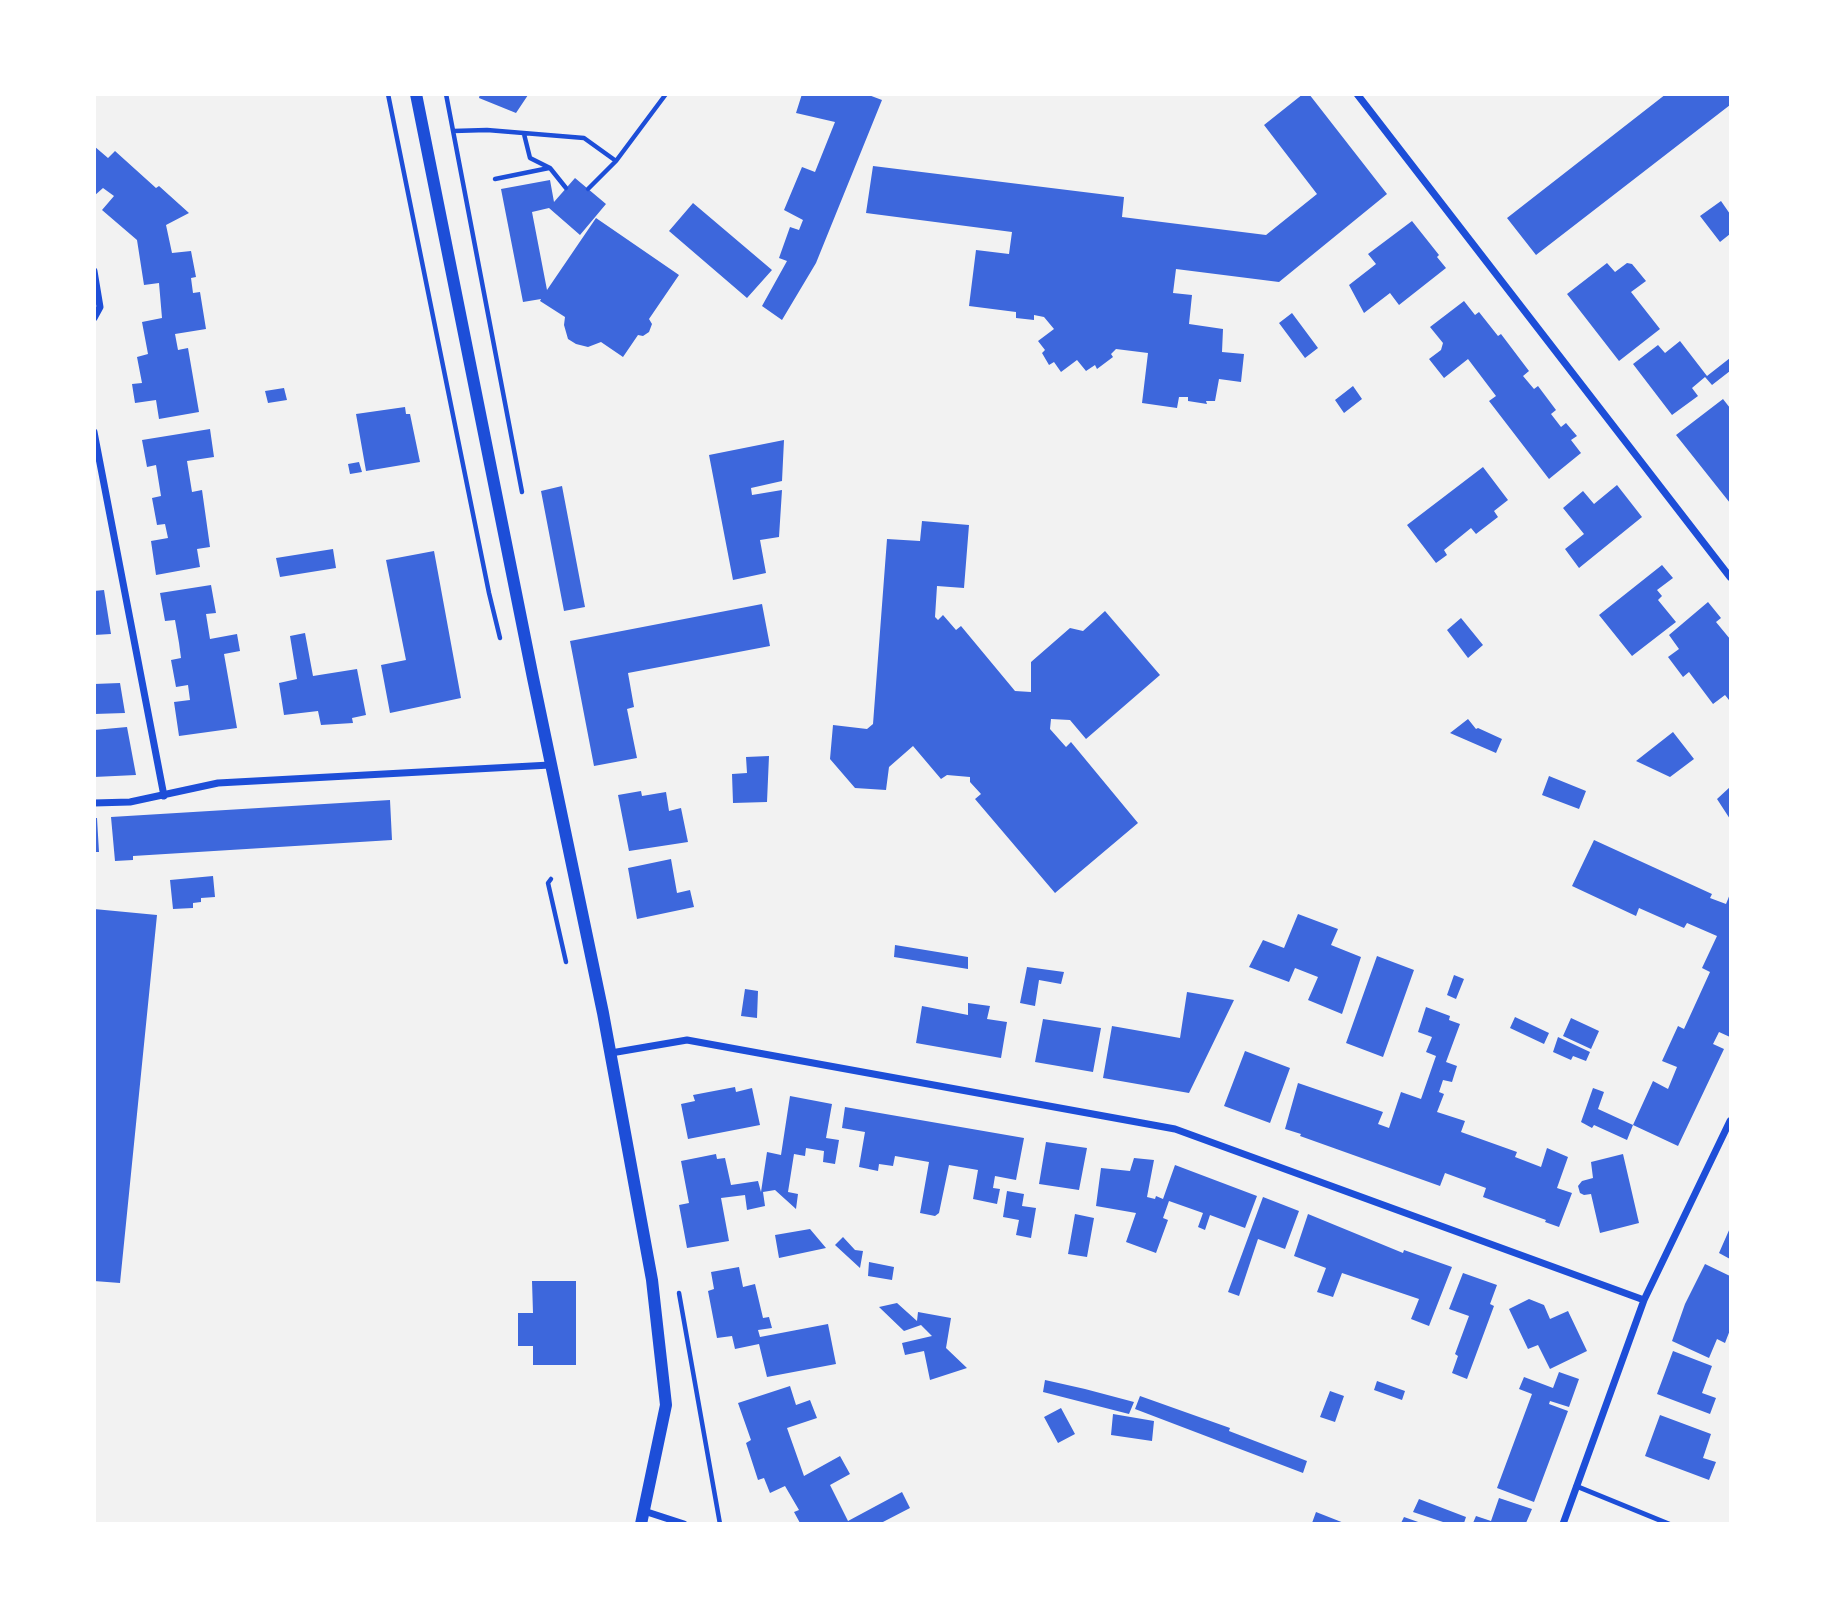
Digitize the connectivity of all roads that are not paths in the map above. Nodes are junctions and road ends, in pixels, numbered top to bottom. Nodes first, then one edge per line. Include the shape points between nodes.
1 (416, 94) edge
2 (1357, 94) edge
3 (94, 271) edge
4 (94, 318) edge
5 (94, 432) edge
6 (1731, 577) edge
7 (550, 765) junction
8 (164, 796) junction
9 (94, 803) edge
10 (611, 1053) junction
11 (1731, 1121) edge
12 (1644, 1300) junction
13 (1576, 1486) junction
14 (643, 1517) edge
15 (684, 1524) edge
16 (1563, 1524) edge
17 (1669, 1524) edge

1 - 7 street
2 - 6 street
3 - 4 street via 100,307
5 - 8 street
7 - 8 street via 218,783
7 - 10 street
8 - 9 street via 130,803
10 - 12 street via 687,1040 1175,1129
10 - 14 street via 652,1280 666,1405
11 - 12 street
12 - 13 street
13 - 16 street
13 - 17 lane
14 - 15 street

